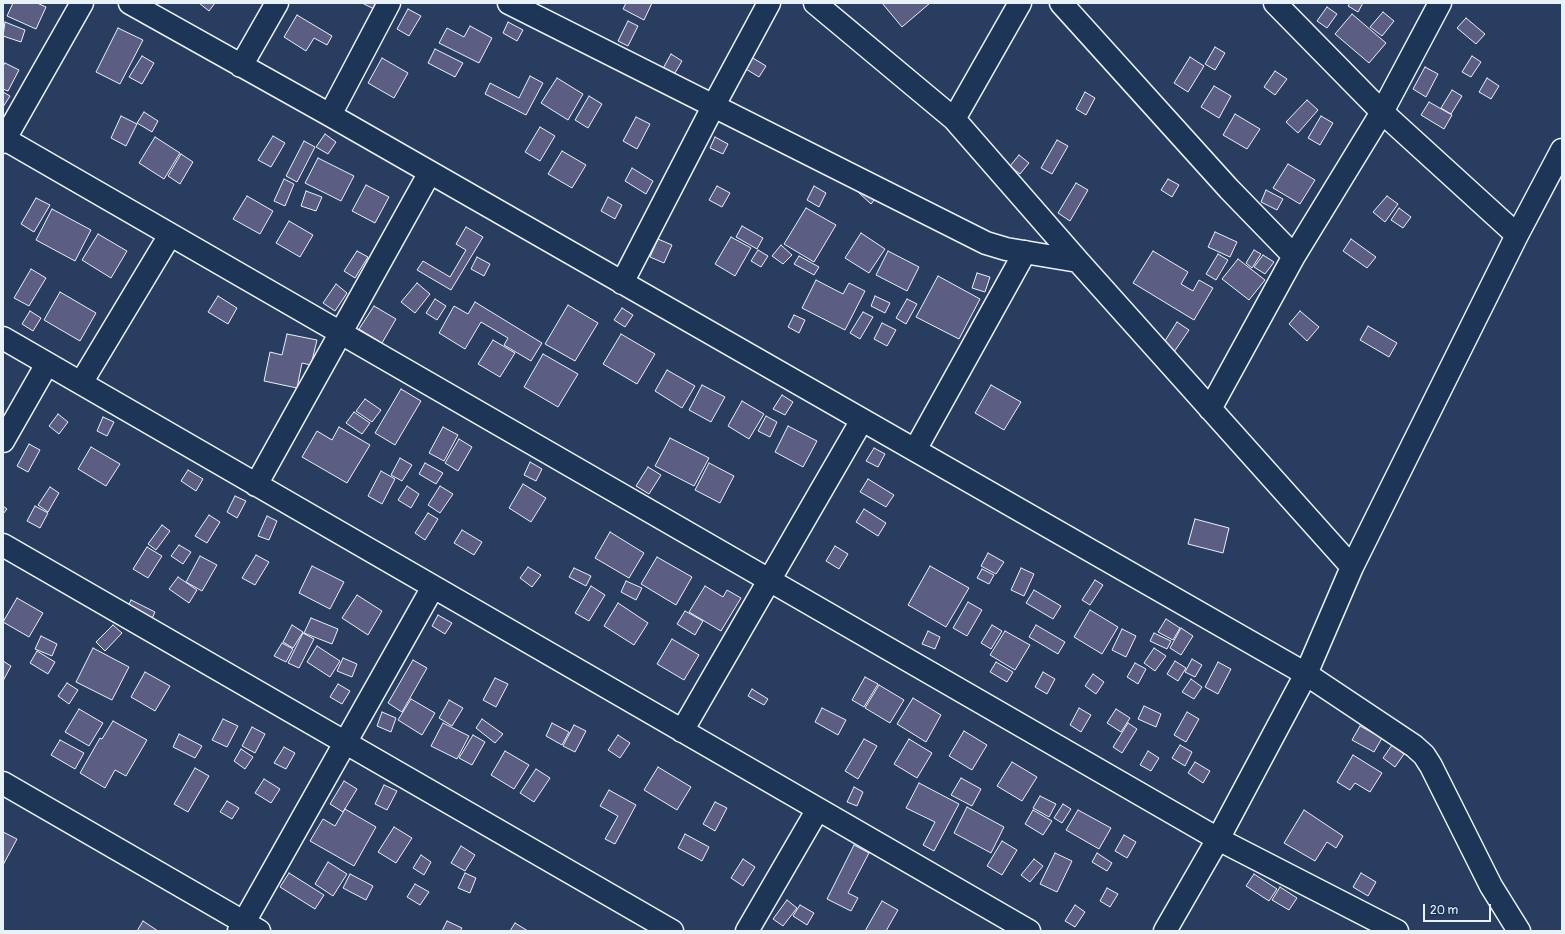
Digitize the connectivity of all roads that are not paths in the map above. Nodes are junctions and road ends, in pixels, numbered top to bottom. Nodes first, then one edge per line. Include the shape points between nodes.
1 (82, 3) edge
2 (130, 3) edge
3 (277, 3) edge
4 (389, 3) edge
5 (509, 3) edge
6 (769, 3) edge
7 (815, 3) edge
8 (1020, 3) edge
9 (1061, 3) edge
10 (1275, 3) edge
11 (1440, 3) edge
12 (538, 9) edge
13 (241, 66) junction
14 (714, 105) junction
15 (1382, 112) junction
16 (330, 115) junction
17 (954, 118) junction
18 (4, 140) edge
19 (1562, 150) edge
20 (429, 174) junction
21 (170, 235) junction
22 (1517, 235) junction
23 (1026, 252) junction
24 (1294, 256) junction
25 (1078, 261) junction
26 (622, 283) junction
27 (340, 333) junction
28 (3, 338) edge
29 (47, 364) junction
30 (82, 383) junction
31 (1210, 410) junction
32 (862, 420) junction
33 (3, 441) edge
34 (915, 450) junction
35 (256, 485) junction
36 (3, 545) edge
37 (1352, 567) junction
38 (769, 580) junction
39 (433, 587) junction
40 (1306, 674) junction
41 (682, 731) junction
42 (346, 742) junction
43 (3, 783) edge
44 (818, 808) junction
45 (1218, 839) junction
46 (247, 928) edge
47 (672, 931) edge
48 (747, 931) edge
49 (1029, 931) edge
50 (1165, 931) edge
51 (1397, 931) edge
52 (1519, 931) edge

1 - 18 street
2 - 13 street
3 - 13 street
4 - 16 street
5 - 12 street
6 - 14 street
7 - 17 street
8 - 17 street
9 - 24 street via 1228,189
10 - 15 street
11 - 15 street
12 - 14 street
13 - 16 street
14 - 23 street via 986,242
14 - 26 street
15 - 22 street
15 - 24 street
16 - 20 street
17 - 25 street
18 - 21 street
19 - 22 street
20 - 26 street
20 - 27 street
21 - 27 street
21 - 30 street
22 - 37 street
23 - 25 street
23 - 34 street
24 - 31 street
25 - 31 street
26 - 32 street
27 - 35 street
27 - 38 street
28 - 29 street
29 - 30 street
29 - 33 street
30 - 35 street
31 - 37 street
32 - 34 street
32 - 38 street
34 - 40 street
35 - 39 street
36 - 42 street
37 - 40 street
38 - 41 street
38 - 45 street
39 - 41 street
39 - 42 street
40 - 45 street
40 - 52 street via 1424,755 1491,886
41 - 44 street
42 - 46 street
42 - 47 street
43 - 46 street
44 - 48 street
44 - 49 street
45 - 50 street
45 - 51 street

